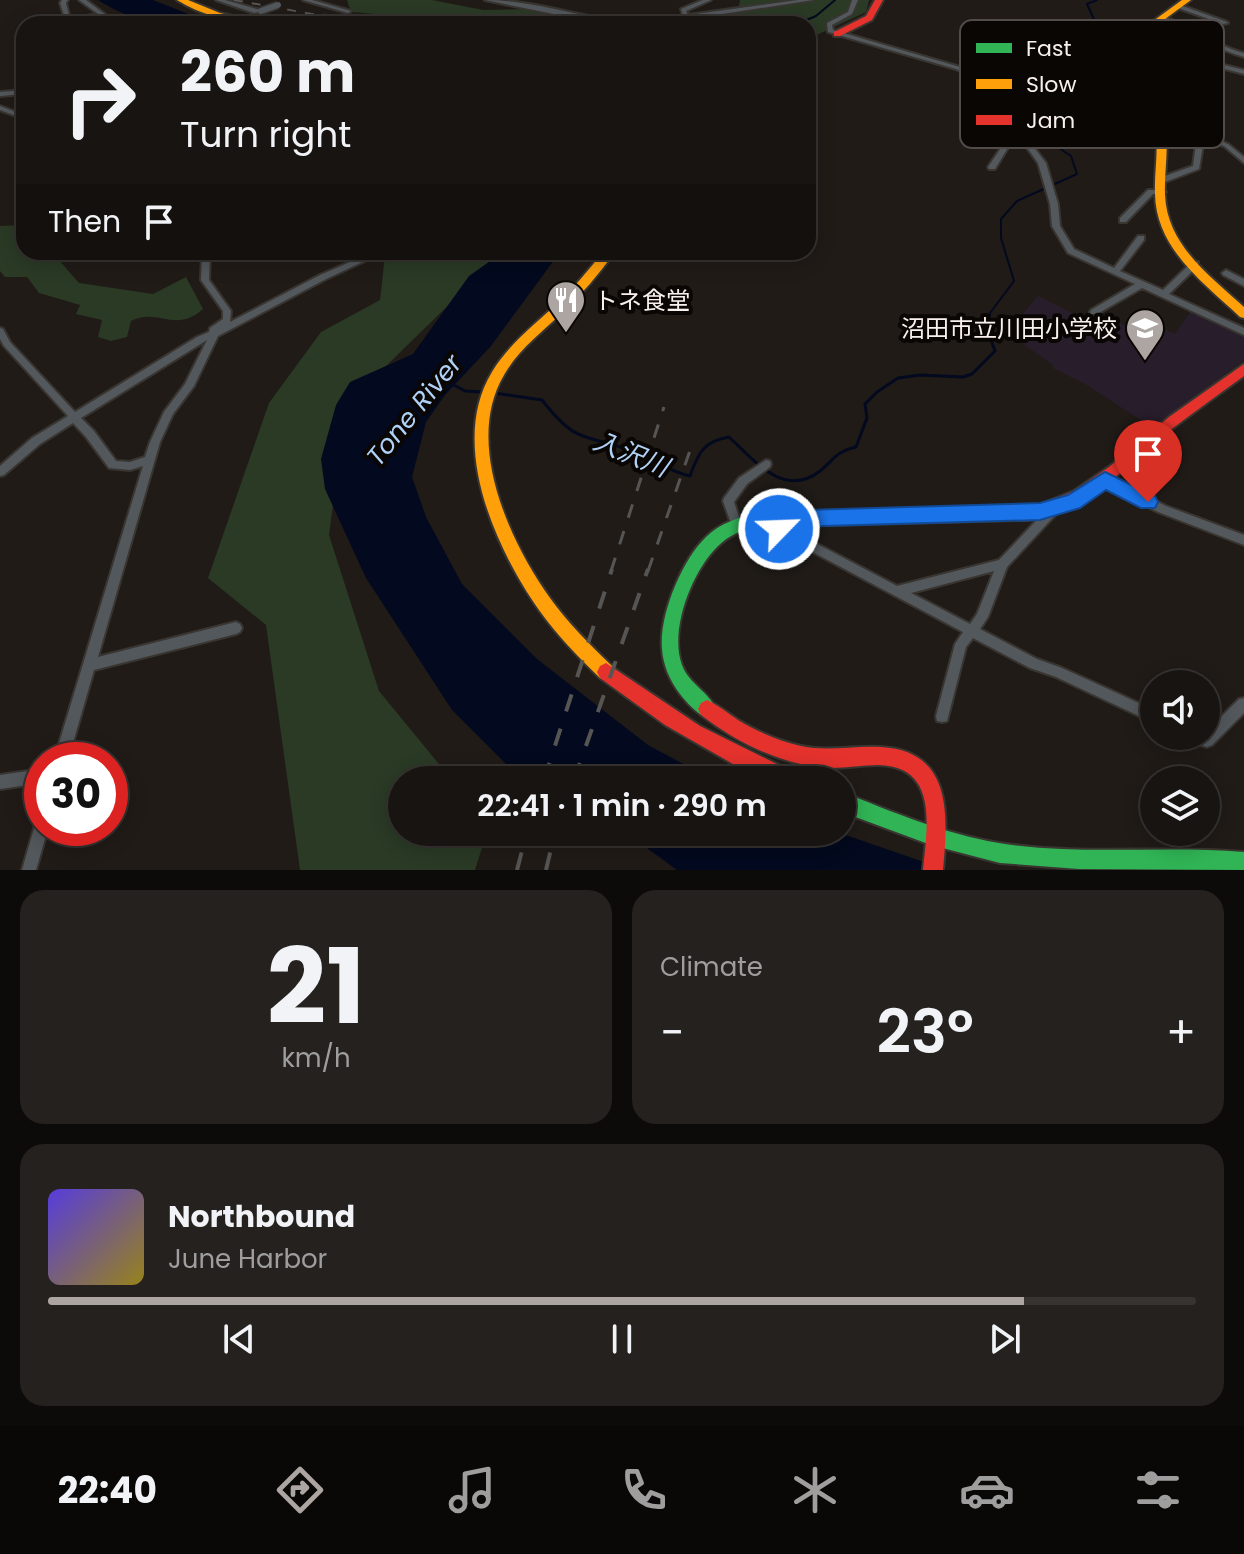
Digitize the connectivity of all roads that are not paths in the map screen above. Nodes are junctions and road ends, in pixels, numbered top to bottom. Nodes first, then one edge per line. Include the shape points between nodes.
1 (181, 0) edge
2 (219, 0) edge
3 (306, 0) edge
4 (488, 0) edge
5 (708, 0) edge
6 (810, 0) edge
7 (855, 0) edge
8 (879, 0) edge
9 (84, 1) edge
10 (509, 1) edge
11 (64, 4) edge
12 (1183, 4) edge
13 (348, 11) dead end
14 (104, 15) joint
15 (98, 16) edge
16 (240, 16) edge
17 (259, 16) edge
18 (570, 16) edge
19 (686, 16) edge
20 (706, 16) edge
21 (1164, 19) edge
22 (1218, 20) edge
23 (837, 34) junction
24 (1224, 50) edge
25 (1244, 55) edge
26 (1224, 67) edge
27 (960, 70) edge
28 (1244, 72) edge
29 (1224, 144) edge
30 (1004, 148) edge
31 (1031, 148) edge
32 (1161, 148) edge
33 (1199, 148) edge
34 (1244, 161) edge
35 (992, 167) dead end
36 (1162, 186) junction
37 (1123, 220) dead end
38 (1141, 238) dead end
39 (206, 260) edge
40 (362, 260) edge
41 (603, 260) edge
42 (1195, 264) junction
43 (1115, 272) junction
44 (1226, 273) dead end
45 (1244, 283) edge
46 (1142, 284) junction
47 (1164, 294) junction
48 (1094, 312) dead end
49 (1244, 314) edge
50 (0, 331) edge
51 (1244, 332) edge
52 (214, 334) junction
53 (1244, 369) edge
54 (73, 418) junction
55 (149, 460) junction
56 (761, 466) dead end
57 (0, 472) edge
58 (1105, 480) junction
59 (1055, 508) junction
60 (772, 519) junction
61 (736, 523) junction
62 (1244, 540) edge
63 (1002, 564) junction
64 (897, 591) junction
65 (236, 628) dead end
66 (970, 632) junction
67 (89, 665) junction
68 (1244, 704) edge
69 (1140, 711) edge
70 (942, 716) dead end
71 (1220, 727) edge
72 (66, 742) edge
73 (754, 766) edge
74 (24, 779) edge
75 (0, 782) edge
76 (856, 807) edge
77 (935, 837) junction
78 (36, 846) edge
79 (1244, 862) edge
80 (933, 869) edge
81 (29, 870) edge

1 - 16 main road via 218,15
2 - 17 street
3 - 13 street
4 - 10 street
5 - 19 street via 683,10
6 - 20 street
7 - 23 street via 850,13 829,24
8 - 23 main road via 869,18
9 - 11 street
9 - 14 street
10 - 18 street
12 - 21 main road
12 - 22 street
14 - 15 street
23 - 27 street
24 - 25 street
26 - 28 street
29 - 34 street
30 - 35 street
31 - 43 street via 1050,187 1056,226 1071,251
32 - 36 main road
33 - 36 street via 1196,167
36 - 37 street
36 - 42 main road via 1167,228
38 - 43 street
39 - 52 street via 205,280 229,317
40 - 52 street
41 - 73 main road via 513,352 488,390 480,419 481,445 499,521 519,566 595,664 655,712
42 - 47 street
42 - 49 main road
43 - 46 street
44 - 45 street
46 - 47 street
46 - 48 street
47 - 51 street
50 - 54 street
52 - 54 street
52 - 55 street via 189,386 163,422
53 - 58 main road
54 - 55 street via 113,465
54 - 57 street
55 - 67 street
56 - 61 street via 728,501
58 - 59 main road
58 - 62 street via 1162,509
59 - 60 main road via 1023,514
59 - 63 street
60 - 61 main road
60 - 64 street via 779,529
61 - 77 main road via 707,541 674,610 668,642 678,677 735,730 793,754 911,761 933,793
63 - 64 street
63 - 66 street via 982,617
64 - 66 street
65 - 67 street
66 - 69 street
66 - 70 street via 961,644
67 - 72 street
68 - 71 street
74 - 75 street
76 - 77 main road
77 - 79 main road via 1028,857 1172,856
77 - 80 main road
78 - 81 street

